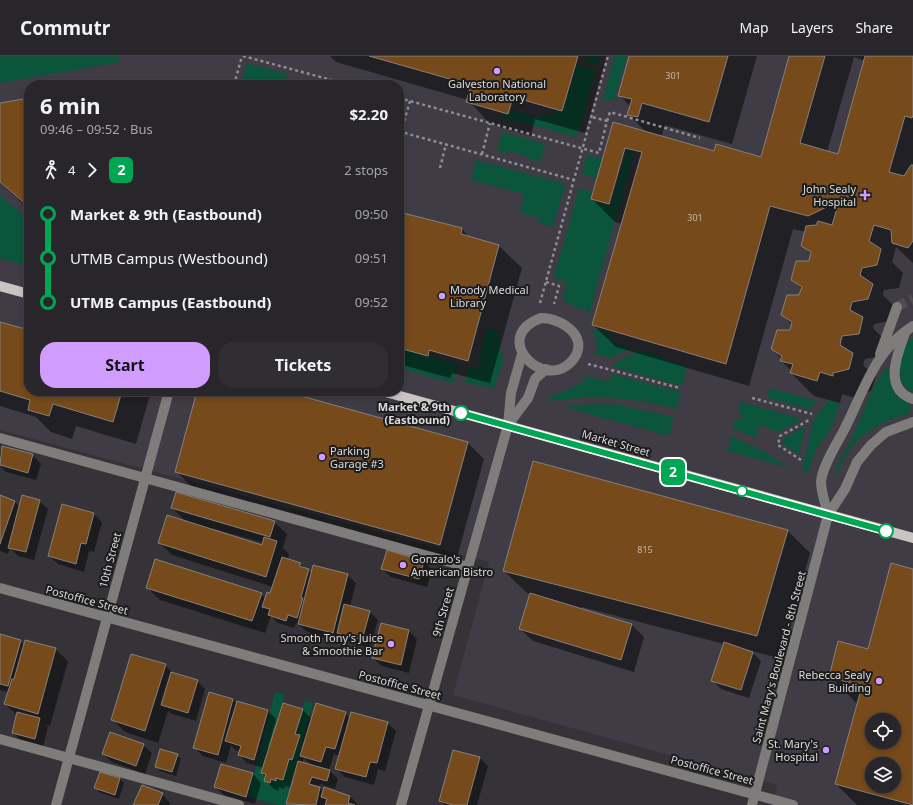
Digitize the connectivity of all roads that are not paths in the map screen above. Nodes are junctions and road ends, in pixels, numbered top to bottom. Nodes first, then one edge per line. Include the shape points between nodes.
1 (0, 286) edge
2 (24, 293) edge
3 (897, 307) tunnel mouth
4 (909, 328) edge
5 (522, 354) junction
6 (876, 363) junction
7 (546, 369) junction
8 (168, 396) edge
9 (400, 396) edge
10 (913, 400) edge
11 (913, 422) edge
12 (508, 426) junction
13 (0, 438) edge
14 (144, 478) junction
15 (828, 516) junction
16 (913, 538) edge
17 (468, 567) junction
18 (0, 588) edge
19 (107, 617) junction
20 (429, 706) junction
21 (0, 739) edge
22 (69, 757) junction
23 (756, 795) junction
24 (56, 805) edge
25 (239, 805) edge
26 (401, 805) edge
27 (752, 805) edge
28 (793, 805) edge

1 - 2 main road
3 - 6 street
4 - 6 street
4 - 10 street via 894,365 894,375 898,386
5 - 7 street via 527,361
5 - 7 street, 9th Street via 521,336 532,321 548,318 567,325 577,339 576,356 569,364
5 - 12 street, 9th Street via 511,393
6 - 15 street via 831,453 821,482
7 - 12 street, 9th Street via 535,379 528,398
8 - 14 street, 10th Street
9 - 12 main road, Market Street
11 - 15 street via 886,432 871,445 857,462 845,489
12 - 15 main road, Market Street
12 - 17 street, 9th Street
13 - 14 street
14 - 17 street
14 - 19 street, 10th Street
15 - 16 main road, Market Street
15 - 23 street, Saint Mary's Boulevard - 8th Street
17 - 20 street, 9th Street
18 - 19 street, Postoffice Street
19 - 20 street, Postoffice Street
19 - 22 street, 10th Street
20 - 23 street, Postoffice Street
20 - 26 street, 9th Street
21 - 22 street
22 - 24 street, 10th Street
22 - 25 street
23 - 27 street, Saint Mary's Boulevard - 8th Street
23 - 28 street, Postoffice Street

